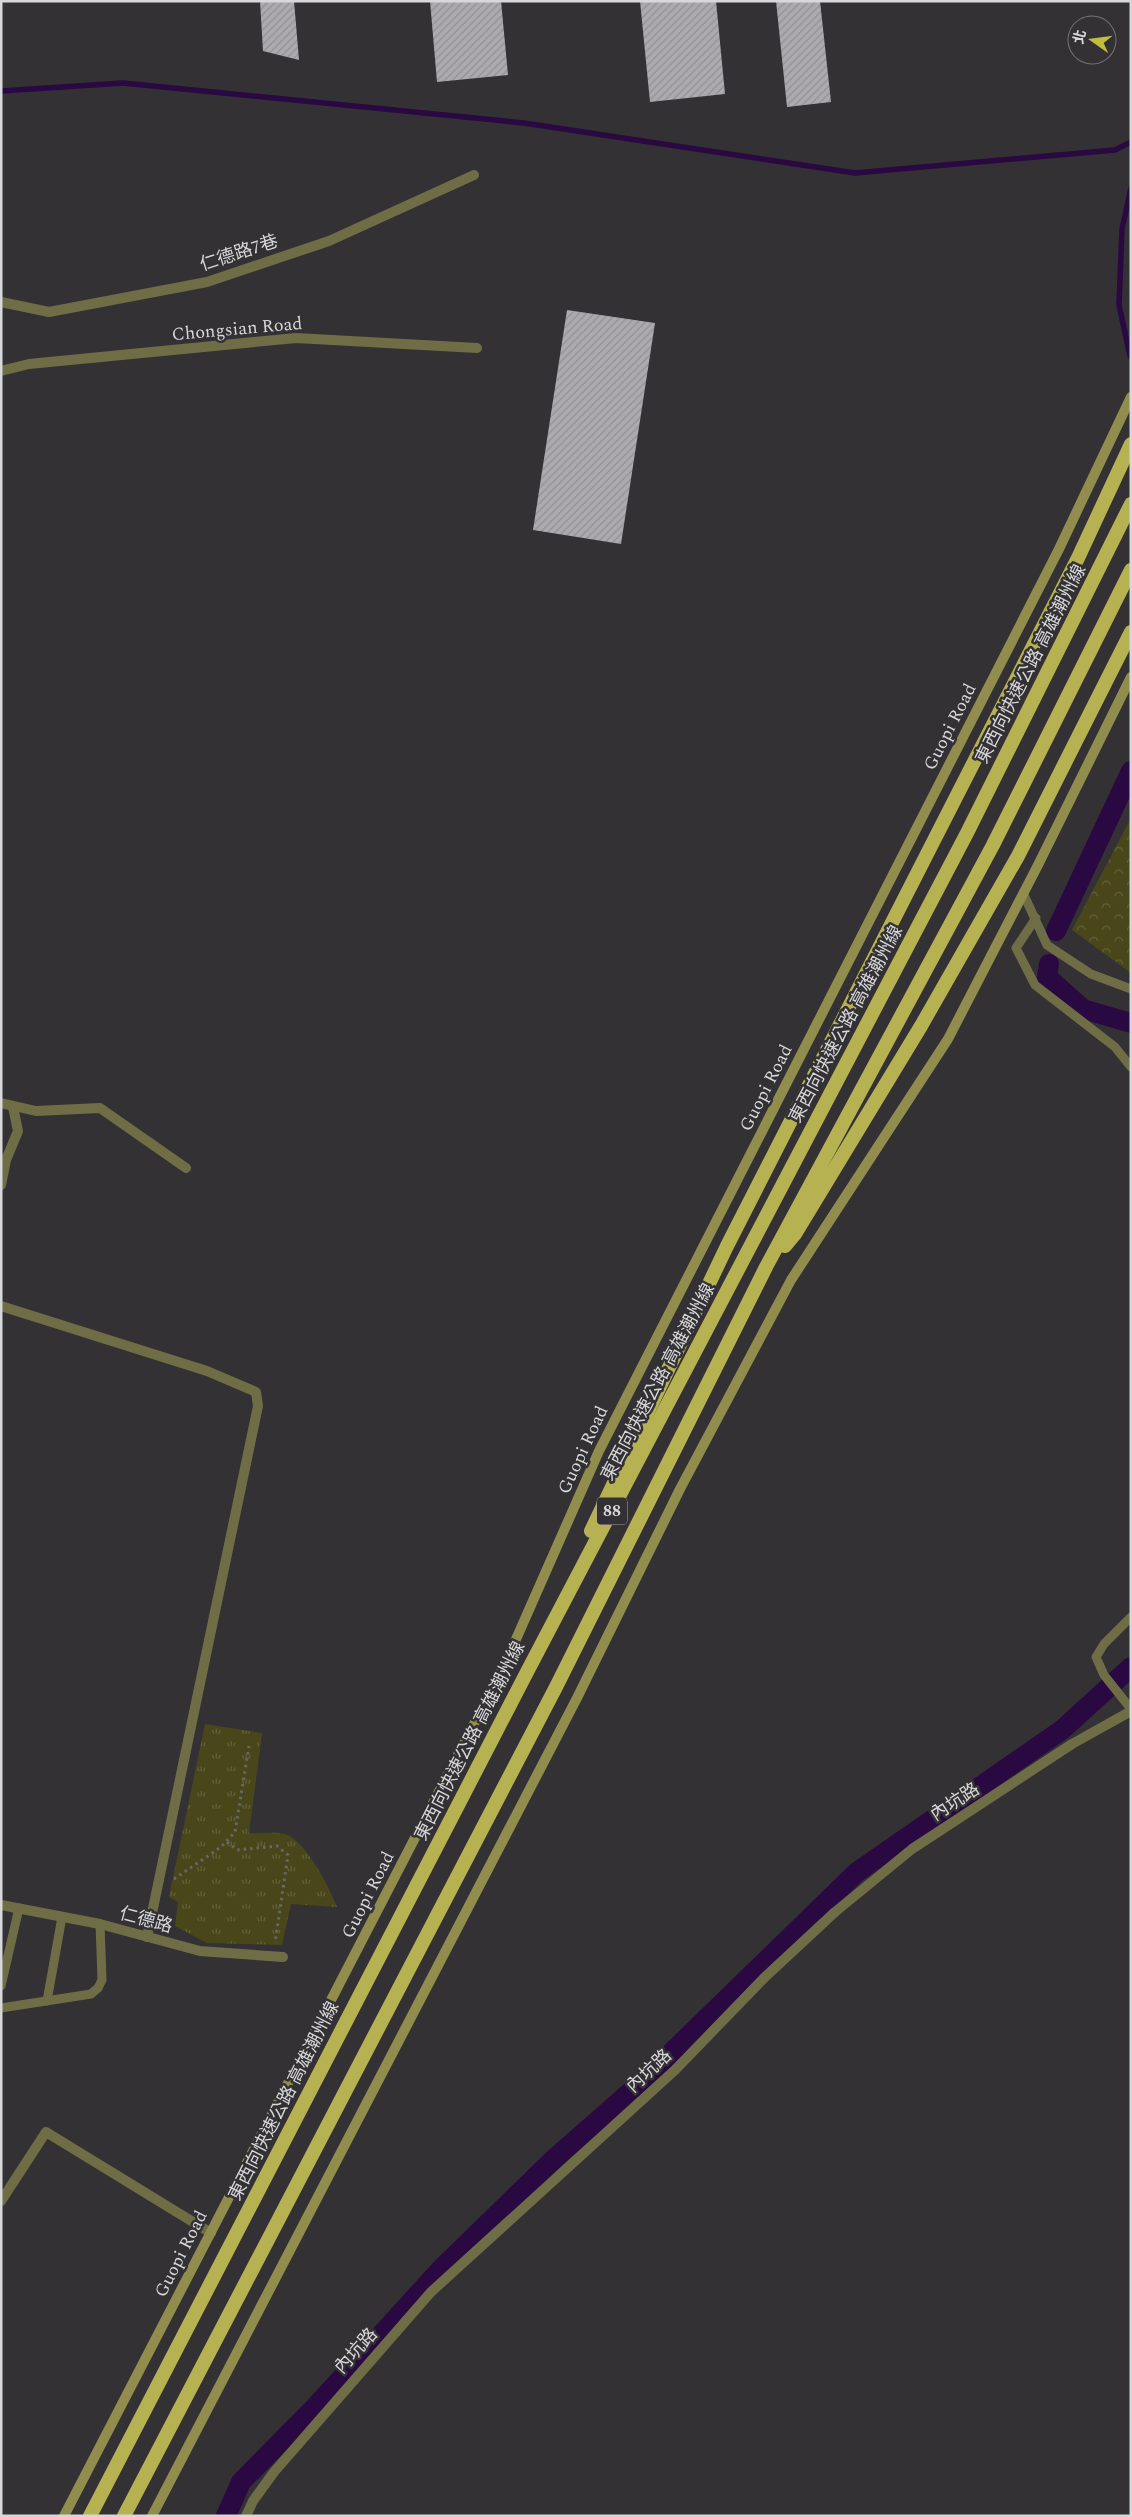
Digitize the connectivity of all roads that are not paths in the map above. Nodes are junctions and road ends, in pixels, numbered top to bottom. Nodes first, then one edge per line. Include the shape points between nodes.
1 (474, 175) dead end
2 (1, 302) edge
3 (477, 348) dead end
4 (1, 371) edge
5 (1131, 397) edge
6 (1131, 444) edge
7 (1131, 504) edge
8 (1131, 570) edge
9 (1131, 632) edge
10 (1131, 676) edge
11 (1023, 893) junction
12 (1036, 918) junction
13 (1131, 989) edge
14 (1131, 1067) edge
15 (1, 1103) edge
16 (13, 1107) junction
17 (186, 1168) dead end
18 (1, 1185) edge
19 (766, 1267) junction
20 (1, 1306) edge
21 (1131, 1617) edge
22 (527, 1672) junction
23 (1131, 1710) edge
24 (1, 1905) edge
25 (19, 1908) junction
26 (62, 1917) junction
27 (100, 1924) junction
28 (147, 1937) junction
29 (278, 1957) road end
30 (1, 1986) edge
31 (46, 2001) junction
32 (1, 2008) edge
33 (1, 2202) edge
34 (211, 2233) junction
35 (64, 2516) edge
36 (90, 2516) edge
37 (124, 2516) edge
38 (152, 2516) edge
39 (246, 2516) edge

1 - 2 street, 仁德路7巷 via 329,241 207,282 49,312
3 - 4 street, Chongsian Road via 296,338 29,364
5 - 34 main road, Guopi Road via 1055,558 598,1451 506,1662
6 - 22 highway via 1078,558 727,1246
7 - 22 highway, 東西向快速公路 高雄潮州線 / 88 via 967,833
8 - 19 highway, 88 via 993,845
9 - 19 highway via 1018,856 921,1026 795,1234
10 - 11 main road
11 - 12 lane
11 - 38 main road via 948,1039 791,1280
12 - 13 lane via 1047,945 1091,974
12 - 14 lane via 1016,948 1035,985 1115,1047
15 - 16 street
16 - 17 street via 36,1111 100,1108
16 - 18 street via 18,1131 6,1160
19 - 37 highway, 88 via 556,1687
20 - 28 street via 207,1371 256,1392 258,1406
21 - 23 lane via 1104,1644 1096,1657 1104,1675
22 - 36 highway, 東西向快速公路 高雄潮州線 / 88
23 - 39 street, 內坑路 via 1072,1744 912,1849 835,1912 675,2070 431,2292 274,2472 252,2501
24 - 25 street, 仁德路
25 - 26 street, 仁德路
25 - 30 lane
26 - 27 street, 仁德路
26 - 31 lane
27 - 28 street, 仁德路
27 - 31 lane via 102,1980 98,1988 91,1994
28 - 29 street, 仁德路 via 200,1951
31 - 32 lane
33 - 34 street via 46,2132
34 - 35 main road, Guopi Road

